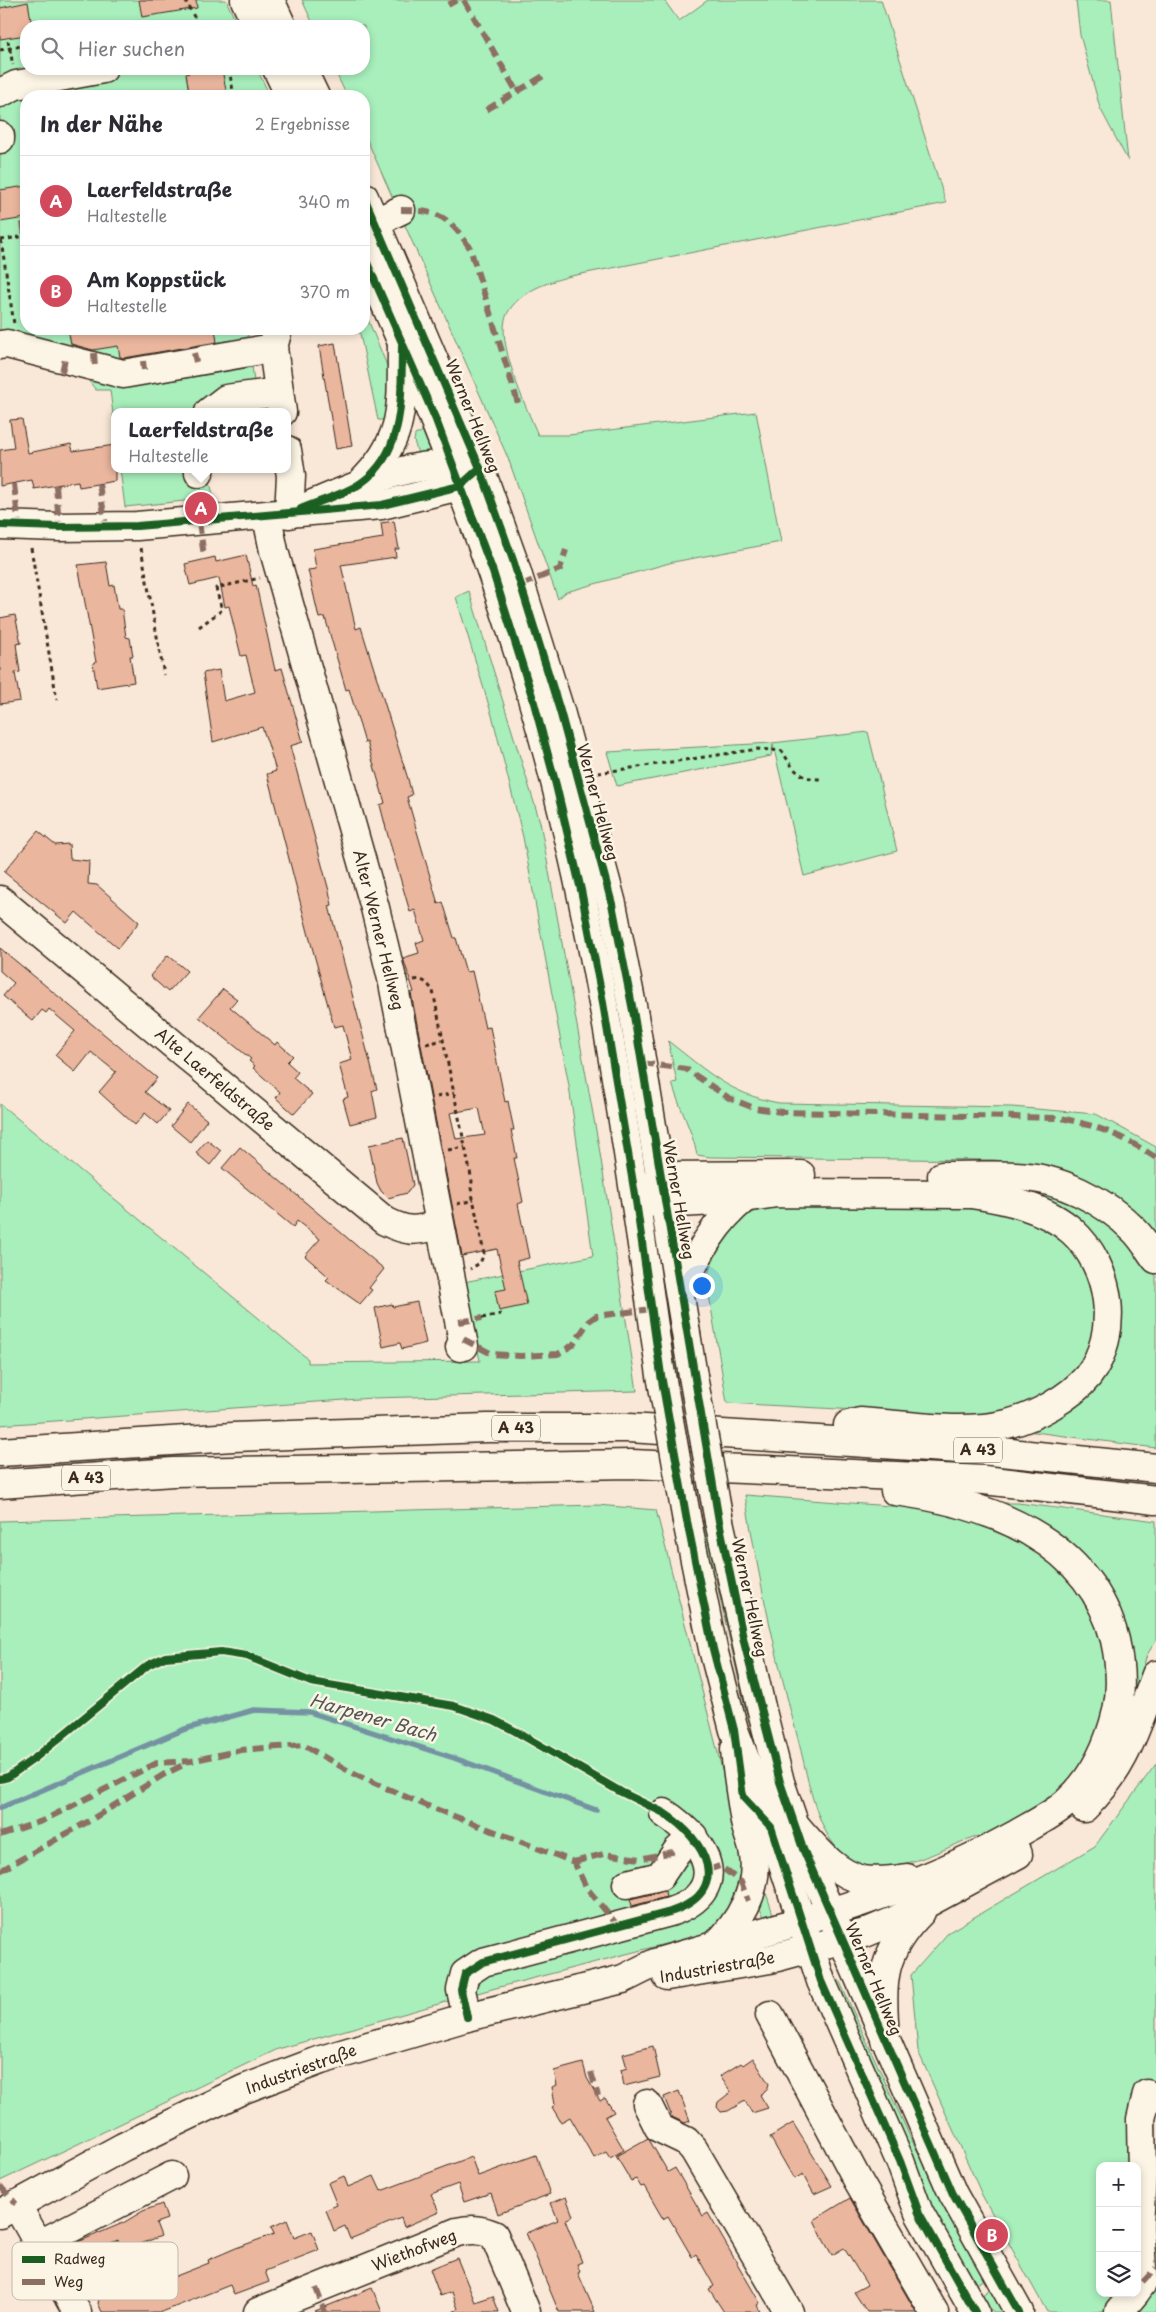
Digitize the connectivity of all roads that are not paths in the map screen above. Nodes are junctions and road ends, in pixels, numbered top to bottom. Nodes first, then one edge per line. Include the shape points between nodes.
1 (245, 0) edge
2 (270, 0) edge
3 (253, 20) edge
4 (279, 20) edge
5 (70, 75) edge
6 (280, 75) edge
7 (305, 75) edge
8 (287, 90) edge
9 (312, 90) edge
10 (0, 93) edge
11 (370, 210) edge
12 (401, 210) dead end
13 (376, 222) junction
14 (370, 269) edge
15 (275, 338) edge
16 (402, 341) junction
17 (9, 346) edge
18 (281, 402) edge
19 (214, 408) edge
20 (480, 468) junction
21 (291, 473) edge
22 (456, 474) junction
23 (361, 484) junction
24 (278, 515) junction
25 (0, 525) edge
26 (0, 900) edge
27 (661, 1176) junction
28 (745, 1198) junction
29 (636, 1201) junction
30 (665, 1204) junction
31 (440, 1225) junction
32 (1156, 1259) edge
33 (680, 1291) junction
34 (460, 1347) dead end
35 (799, 1437) junction
36 (0, 1452) edge
37 (632, 1464) junction
38 (1156, 1468) edge
39 (0, 1484) edge
40 (1156, 1500) edge
41 (1156, 1675) edge
42 (734, 1730) junction
43 (664, 1813) dead end
44 (794, 1824) junction
45 (693, 1836) junction
46 (929, 1876) junction
47 (627, 1884) dead end
48 (929, 1904) junction
49 (830, 1912) junction
50 (801, 1921) junction
51 (842, 1939) junction
52 (714, 1946) junction
53 (811, 1948) junction
54 (623, 1979) junction
55 (770, 2014) dead end
56 (467, 2017) junction
57 (885, 2040) junction
58 (1147, 2094) dead end
59 (647, 2104) dead end
60 (172, 2176) dead end
61 (8, 2209) edge
62 (36, 2242) edge
63 (44, 2242) edge
64 (1140, 2252) edge
65 (1141, 2263) edge
66 (1141, 2284) edge
67 (1132, 2297) edge
68 (69, 2300) edge
69 (76, 2312) edge
70 (258, 2312) edge
71 (526, 2312) edge
72 (789, 2312) edge
73 (934, 2312) edge
74 (975, 2312) edge
75 (1019, 2312) edge
76 (1120, 2312) edge

1 - 3 main road
2 - 4 main road
5 - 10 main road via 16,85
6 - 8 main road
7 - 9 main road
11 - 13 main road, Werner Hellweg
12 - 13 main road
13 - 20 main road, Werner Hellweg
14 - 16 main road
15 - 17 main road via 123,374
15 - 18 main road
16 - 22 main road
16 - 23 main road via 397,431 389,451
18 - 19 main road via 226,399
20 - 22 main road
20 - 27 main road, Werner Hellweg via 542,651 612,904
21 - 24 main road, Alter Werner Hellweg
22 - 23 main road via 415,468
22 - 24 main road via 382,505
22 - 29 main road via 496,581 558,794 590,933
23 - 24 main road
24 - 25 main road via 137,526
24 - 31 main road, Alter Werner Hellweg via 280,574 375,908 393,983
26 - 31 main road, Alte Laerfeldstraße via 385,1222 403,1230
27 - 29 main road
27 - 30 main road, Werner Hellweg
27 - 32 main road via 1016,1176 1044,1180 1080,1193 1116,1214
28 - 30 main road
28 - 33 main road via 728,1211 709,1234
28 - 35 main road via 786,1193 971,1194 999,1198 1040,1211 1072,1230 1098,1267 1105,1287 1109,1314 1097,1360 1087,1376 1072,1390 1037,1412 1008,1424 971,1429 860,1422
29 - 30 main road
29 - 42 main road, bridge via 661,1375 687,1521 713,1649
30 - 33 main road, Werner Hellweg
31 - 34 main road, Alter Werner Hellweg via 464,1346
33 - 44 main road, Werner Hellweg, bridge via 719,1521 744,1642
35 - 36 main road, A 43 via 629,1428 487,1428 233,1437
35 - 38 main road, A 43 via 991,1451
37 - 39 main road, A 43 via 173,1472
37 - 40 main road, A 43 via 984,1480
37 - 46 main road, Industriestraße via 681,1481 877,1489 965,1504 1003,1518 1042,1538 1090,1585 1111,1625 1119,1665 1119,1702 1102,1756 1080,1788 1046,1817 959,1864
41 - 48 main road via 1126,1755 1099,1793 1039,1842
42 - 50 main road via 771,1826
42 - 52 main road, Industriestraße via 745,1823 754,1854 755,1872 748,1901 732,1930
43 - 45 main road
44 - 46 main road via 821,1853 849,1874 864,1880
44 - 49 main road, Werner Hellweg
45 - 47 main road via 677,1851 660,1876
45 - 56 main road via 706,1858 708,1870 707,1883 697,1899 684,1908 483,1962 465,1974 461,1990
46 - 49 main road, Industriestraße via 869,1901
48 - 51 main road, Industriestraße via 879,1927
48 - 57 main road via 897,1938 887,1961 883,1992
49 - 50 main road, Industriestraße
49 - 51 main road, Werner Hellweg
50 - 52 main road, Industriestraße
50 - 53 main road
51 - 53 main road, Industriestraße
51 - 57 main road, Werner Hellweg
52 - 54 main road, Industriestraße via 655,1963
53 - 54 main road, Industriestraße via 770,1959 655,1978
53 - 74 main road via 820,1981 900,2161 919,2213
54 - 56 main road, Industriestraße
55 - 73 main road via 857,2179
56 - 61 main road, Industriestraße via 321,2060 244,2088 123,2147
57 - 75 main road, Werner Hellweg via 953,2194
58 - 64 main road via 1141,2120
59 - 72 main road via 658,2128 686,2141 694,2150
60 - 63 main road
61 - 62 main road
65 - 66 main road
67 - 76 main road
68 - 69 main road
70 - 71 main road, Wiethofweg via 471,2229 494,2235

